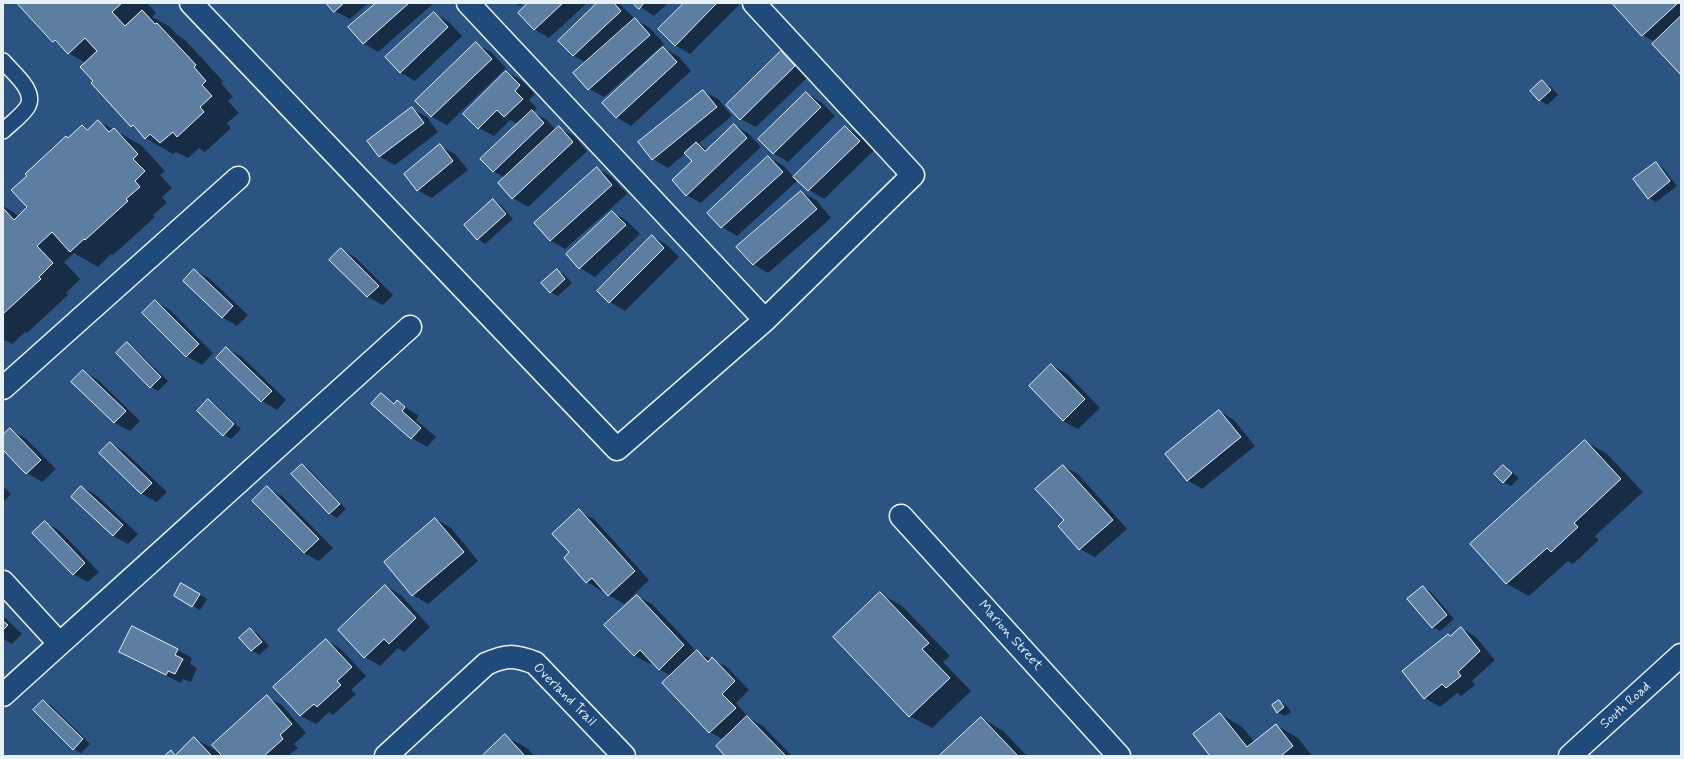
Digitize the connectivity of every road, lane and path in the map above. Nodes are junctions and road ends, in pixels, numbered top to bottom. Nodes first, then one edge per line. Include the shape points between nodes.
1 (191, 3) edge
2 (468, 3) edge
3 (754, 3) edge
4 (3, 61) edge
5 (3, 131) edge
6 (238, 178) dead end
7 (765, 320) junction
8 (410, 327) dead end
9 (3, 388) edge
10 (901, 516) dead end
11 (3, 582) edge
12 (59, 643) junction
13 (1681, 655) edge
14 (3, 695) edge
15 (386, 756) edge
16 (624, 756) edge
17 (1119, 756) edge
18 (1570, 756) edge

1 - 7 street via 616,450
2 - 7 street
3 - 7 street via 913,174
4 - 5 lane via 26,87 29,95 28,106
6 - 9 street
8 - 12 street
10 - 17 street, Marion Street
11 - 12 street
12 - 14 street
13 - 18 street, South Road
15 - 16 street, Overland Trail via 486,664 501,657 519,657 535,663

